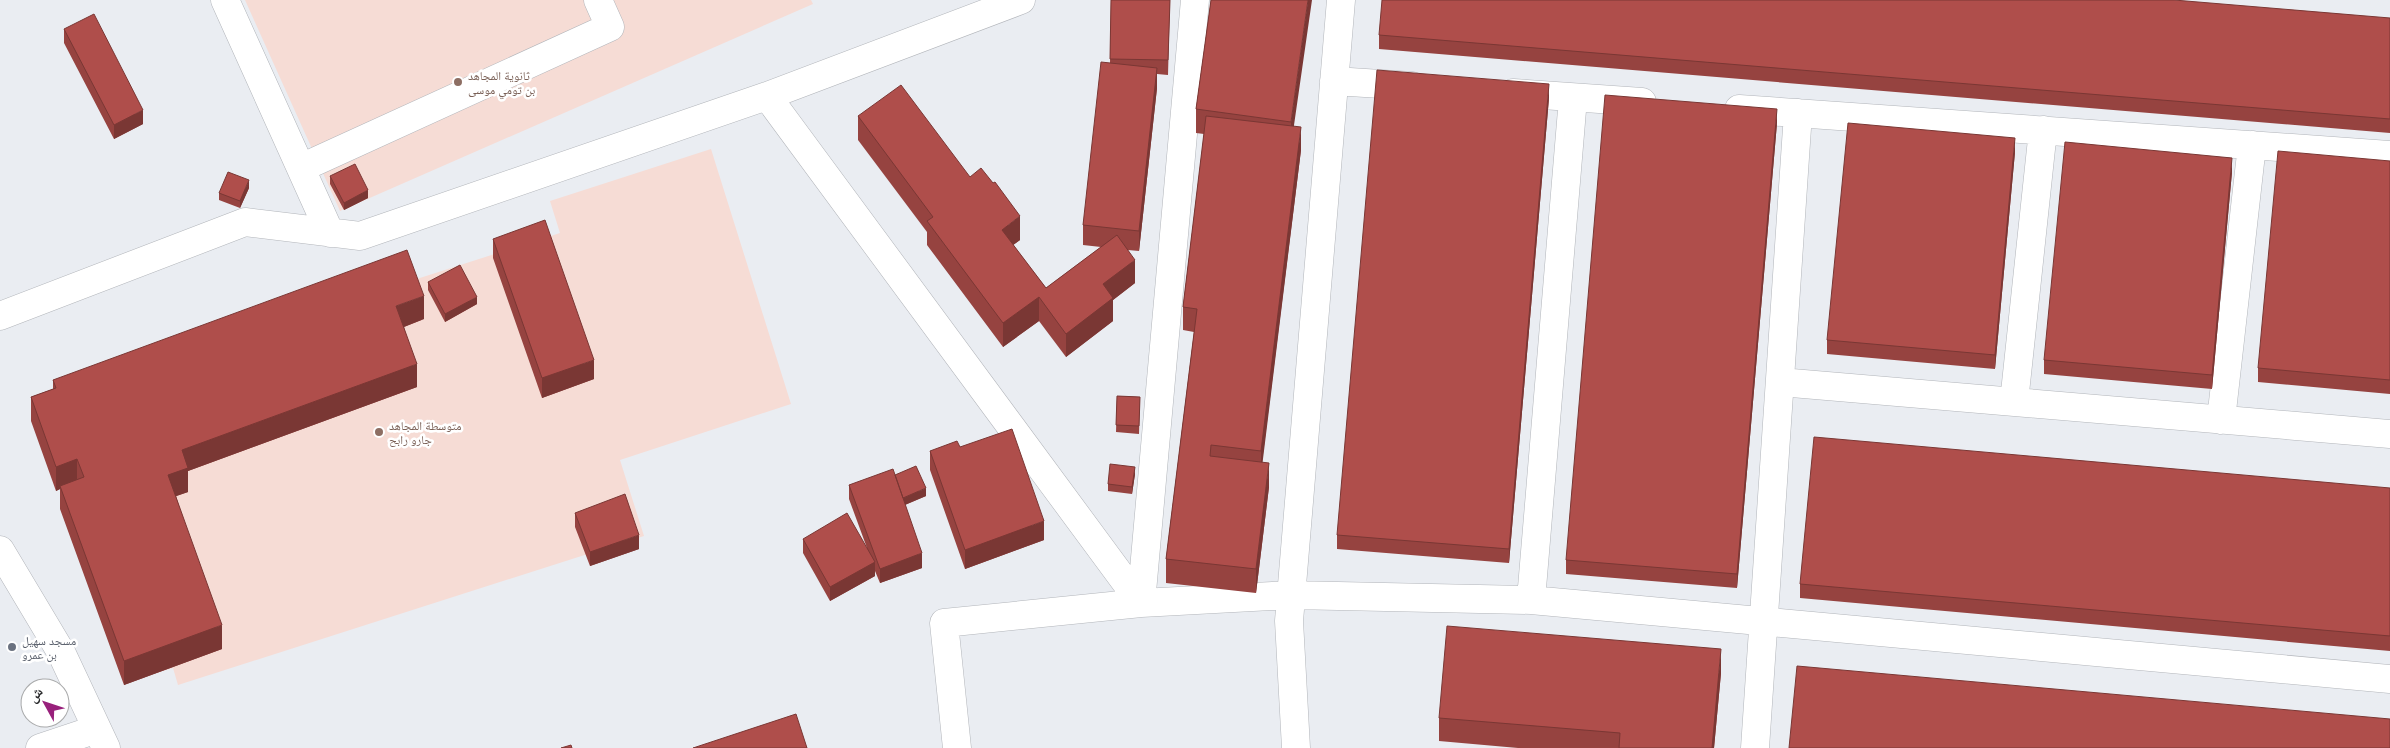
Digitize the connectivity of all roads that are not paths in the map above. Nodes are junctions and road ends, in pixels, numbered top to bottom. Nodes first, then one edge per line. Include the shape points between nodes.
1 (225, 0) edge
2 (598, 0) edge
3 (1021, 0) edge
4 (1195, 0) edge
5 (1341, 0) edge
6 (1334, 81) junction
7 (1433, 88) edge
8 (1483, 91) edge
9 (767, 96) junction
10 (1573, 98) junction
11 (1671, 104) edge
12 (1710, 107) edge
13 (1798, 113) junction
14 (2043, 130) junction
15 (2252, 145) junction
16 (2390, 155) edge
17 (300, 168) junction
18 (330, 233) junction
19 (0, 316) edge
20 (1780, 382) junction
21 (2014, 402) junction
22 (2221, 420) junction
23 (2390, 434) edge
24 (0, 550) edge
25 (1291, 595) junction
26 (1531, 600) junction
27 (1141, 603) junction
28 (1765, 621) junction
29 (2390, 679) edge
30 (101, 738) edge
31 (40, 748) edge
32 (956, 748) edge
33 (1296, 748) edge
34 (1756, 748) edge

1 - 17 street
2 - 17 street via 610,27
3 - 9 street
4 - 27 street
5 - 6 street
6 - 7 street
6 - 25 street
8 - 10 street
9 - 18 street via 360,236
9 - 27 street
10 - 11 street
10 - 26 street
12 - 13 street
13 - 14 street
13 - 20 street
14 - 15 street
14 - 21 street
15 - 16 street
15 - 22 street
17 - 18 street
18 - 19 street via 245,222
20 - 21 street
20 - 28 street
21 - 22 street
22 - 23 street
24 - 30 street via 61,652
25 - 26 street
25 - 27 street
25 - 33 street via 1289,621
26 - 28 street
27 - 32 street via 944,623
28 - 29 street
28 - 34 street
30 - 31 street

